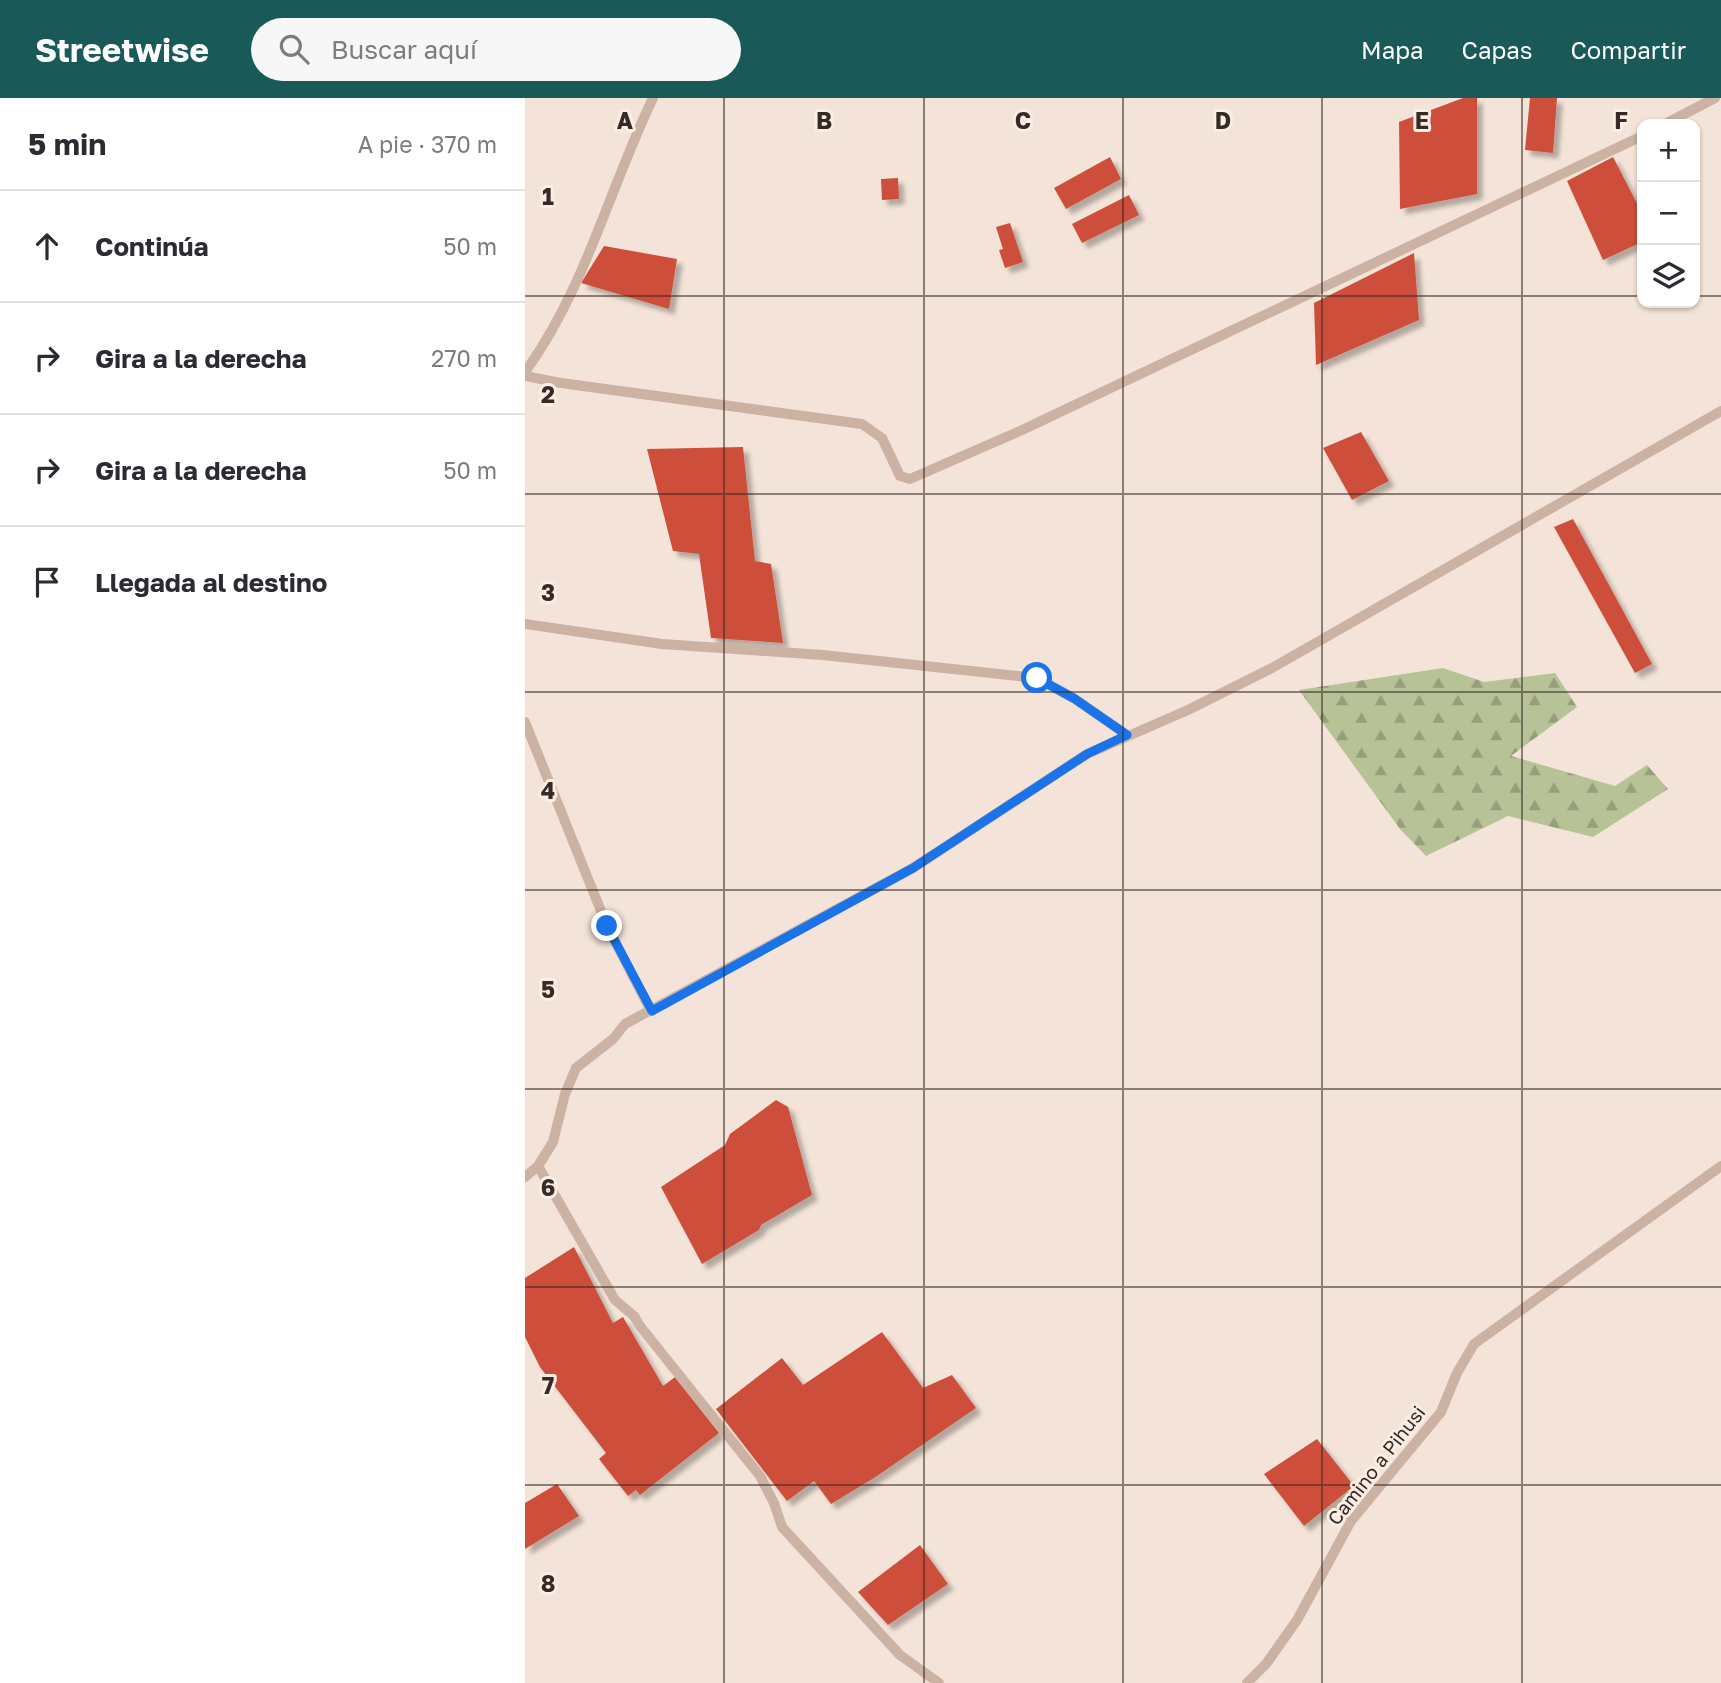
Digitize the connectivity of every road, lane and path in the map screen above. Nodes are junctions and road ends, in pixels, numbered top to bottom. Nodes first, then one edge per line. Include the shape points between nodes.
1 (653, 98) edge
2 (1715, 98) edge
3 (1675, 119) edge
4 (1637, 138) edge
5 (525, 374) edge
6 (1721, 411) edge
7 (525, 624) edge
8 (525, 722) edge
9 (1127, 735) junction
10 (652, 1011) junction
11 (538, 1166) junction
12 (1721, 1166) edge
13 (525, 1177) edge
14 (939, 1683) edge
15 (1247, 1683) edge

1 - 5 street via 614,185 594,245 547,343
2 - 3 street
4 - 5 street via 910,479 900,476 883,438 862,424 561,383
6 - 9 street via 1272,668
7 - 9 street via 662,644 823,655 1037,678
8 - 10 street via 607,926
9 - 10 street via 1087,754 913,868
10 - 11 street via 625,1024 576,1068 553,1142
11 - 13 street
11 - 14 street via 615,1300 634,1316 760,1476 782,1527 901,1655
12 - 15 street, Camino a Pihusi via 1473,1344 1441,1412 1351,1521 1297,1620

